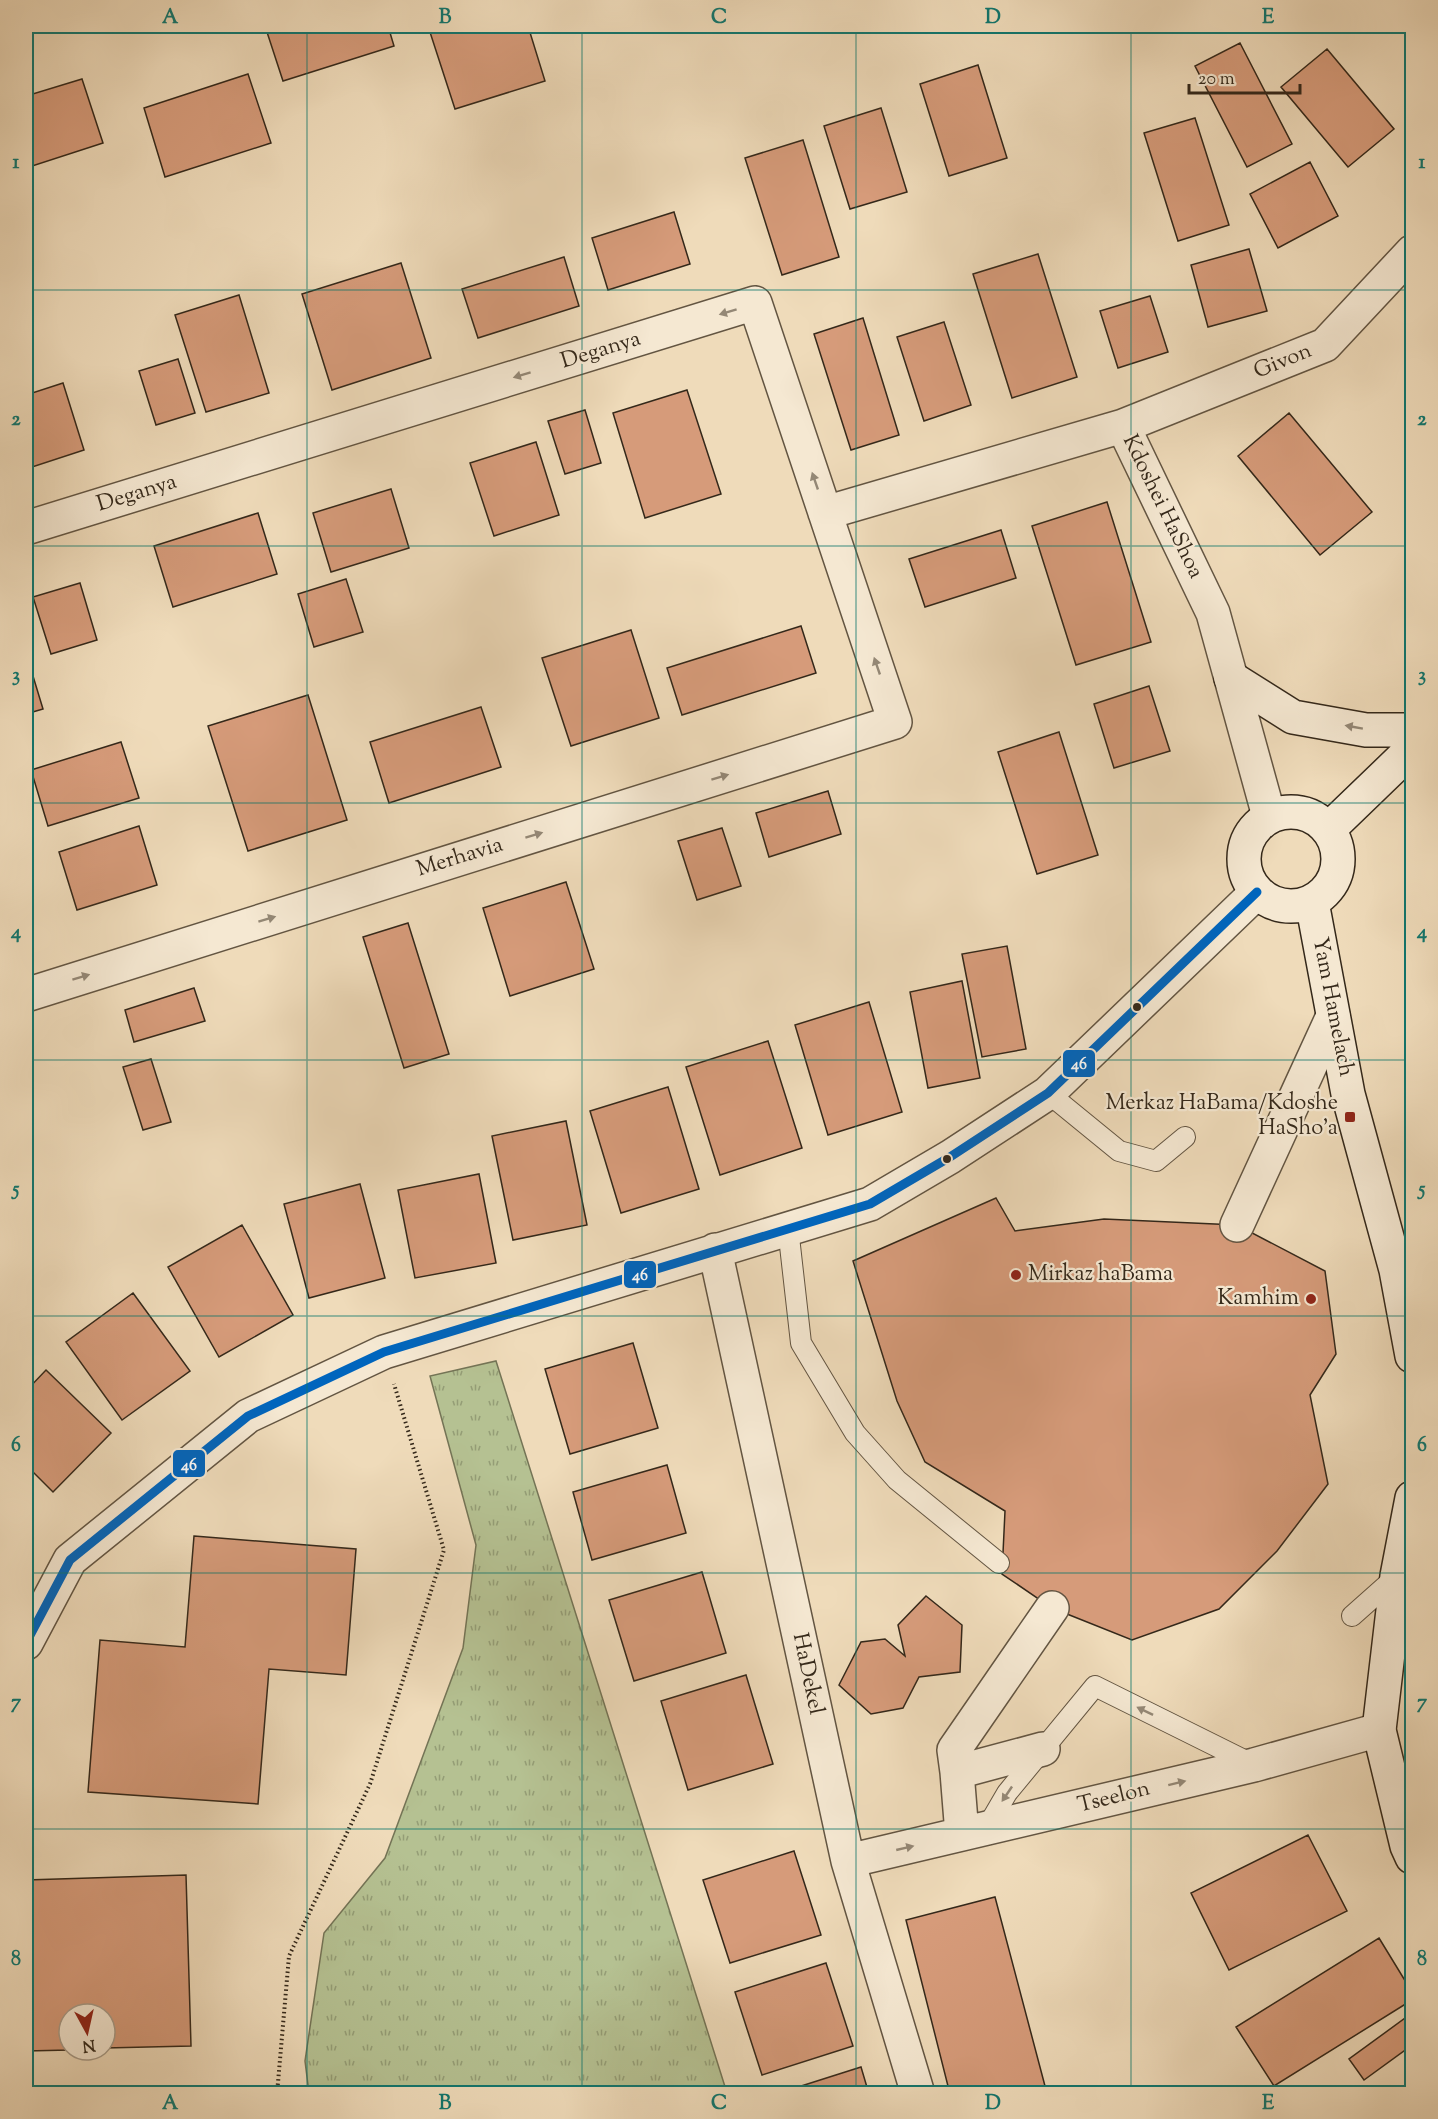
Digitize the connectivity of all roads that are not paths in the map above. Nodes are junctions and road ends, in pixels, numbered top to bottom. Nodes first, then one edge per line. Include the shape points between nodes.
1 (1413, 252) edge
2 (1123, 426) junction
3 (825, 513) junction
4 (26, 528) edge
5 (1231, 678) junction
6 (895, 722) joint
7 (1413, 730) edge
8 (1413, 749) edge
9 (1269, 816) junction
10 (1329, 829) junction
11 (1257, 892) junction
12 (1312, 902) junction
13 (26, 995) edge
14 (1334, 1016) junction
15 (1048, 1093) junction
16 (1185, 1137) dead end
17 (1237, 1226) dead end
18 (788, 1228) junction
19 (715, 1250) junction
20 (1413, 1356) edge
21 (1413, 1498) edge
22 (999, 1563) dead end
23 (1397, 1576) junction
24 (1052, 1608) dead end
25 (1352, 1616) dead end
26 (26, 1643) edge
27 (1379, 1730) junction
28 (1043, 1749) junction
29 (1254, 1765) junction
30 (957, 1772) junction
31 (974, 1832) junction
32 (1413, 1857) edge
33 (848, 1861) junction
34 (918, 2094) edge

1 - 2 street, Givon via 1325,345
2 - 3 street, Kdoshei HaShoa
2 - 5 street, Kdoshei HaShoa via 1214,613
3 -> 4 street, Deganya via 755,303
6 -> 3 street, Deganya
7 -> 5 street via 1366,730 1293,717
5 - 9 street, Kdoshei HaShoa
13 -> 6 street, Merhavia
8 - 10 street
9 - 10 street via 1301,812 1317,818
9 - 11 street via 1251,833 1243,857 1246,873
10 - 12 street via 1338,846 1339,862 1326,892
11 - 12 street via 1271,902 1287,906
11 - 15 street
12 - 14 street, Yam Hamelach
14 - 17 street
14 - 20 street, Yam Hamelach via 1348,1094 1396,1270
15 - 16 lane via 1119,1151 1156,1161
15 - 18 street via 870,1204
18 - 19 street
18 - 22 lane via 801,1343 855,1432 897,1480
19 - 26 street via 384,1352 248,1416 70,1560
19 - 33 street, HaDekel
21 - 23 street
23 - 25 lane
23 - 27 street
24 - 30 street via 954,1750
27 - 29 street, Tseelon
27 - 32 street
29 -> 28 lane via 1095,1686
28 - 30 street
28 -> 31 lane
31 -> 29 street, Tseelon
30 - 31 street
33 -> 31 street, Tseelon
33 - 34 street, HaDekel

